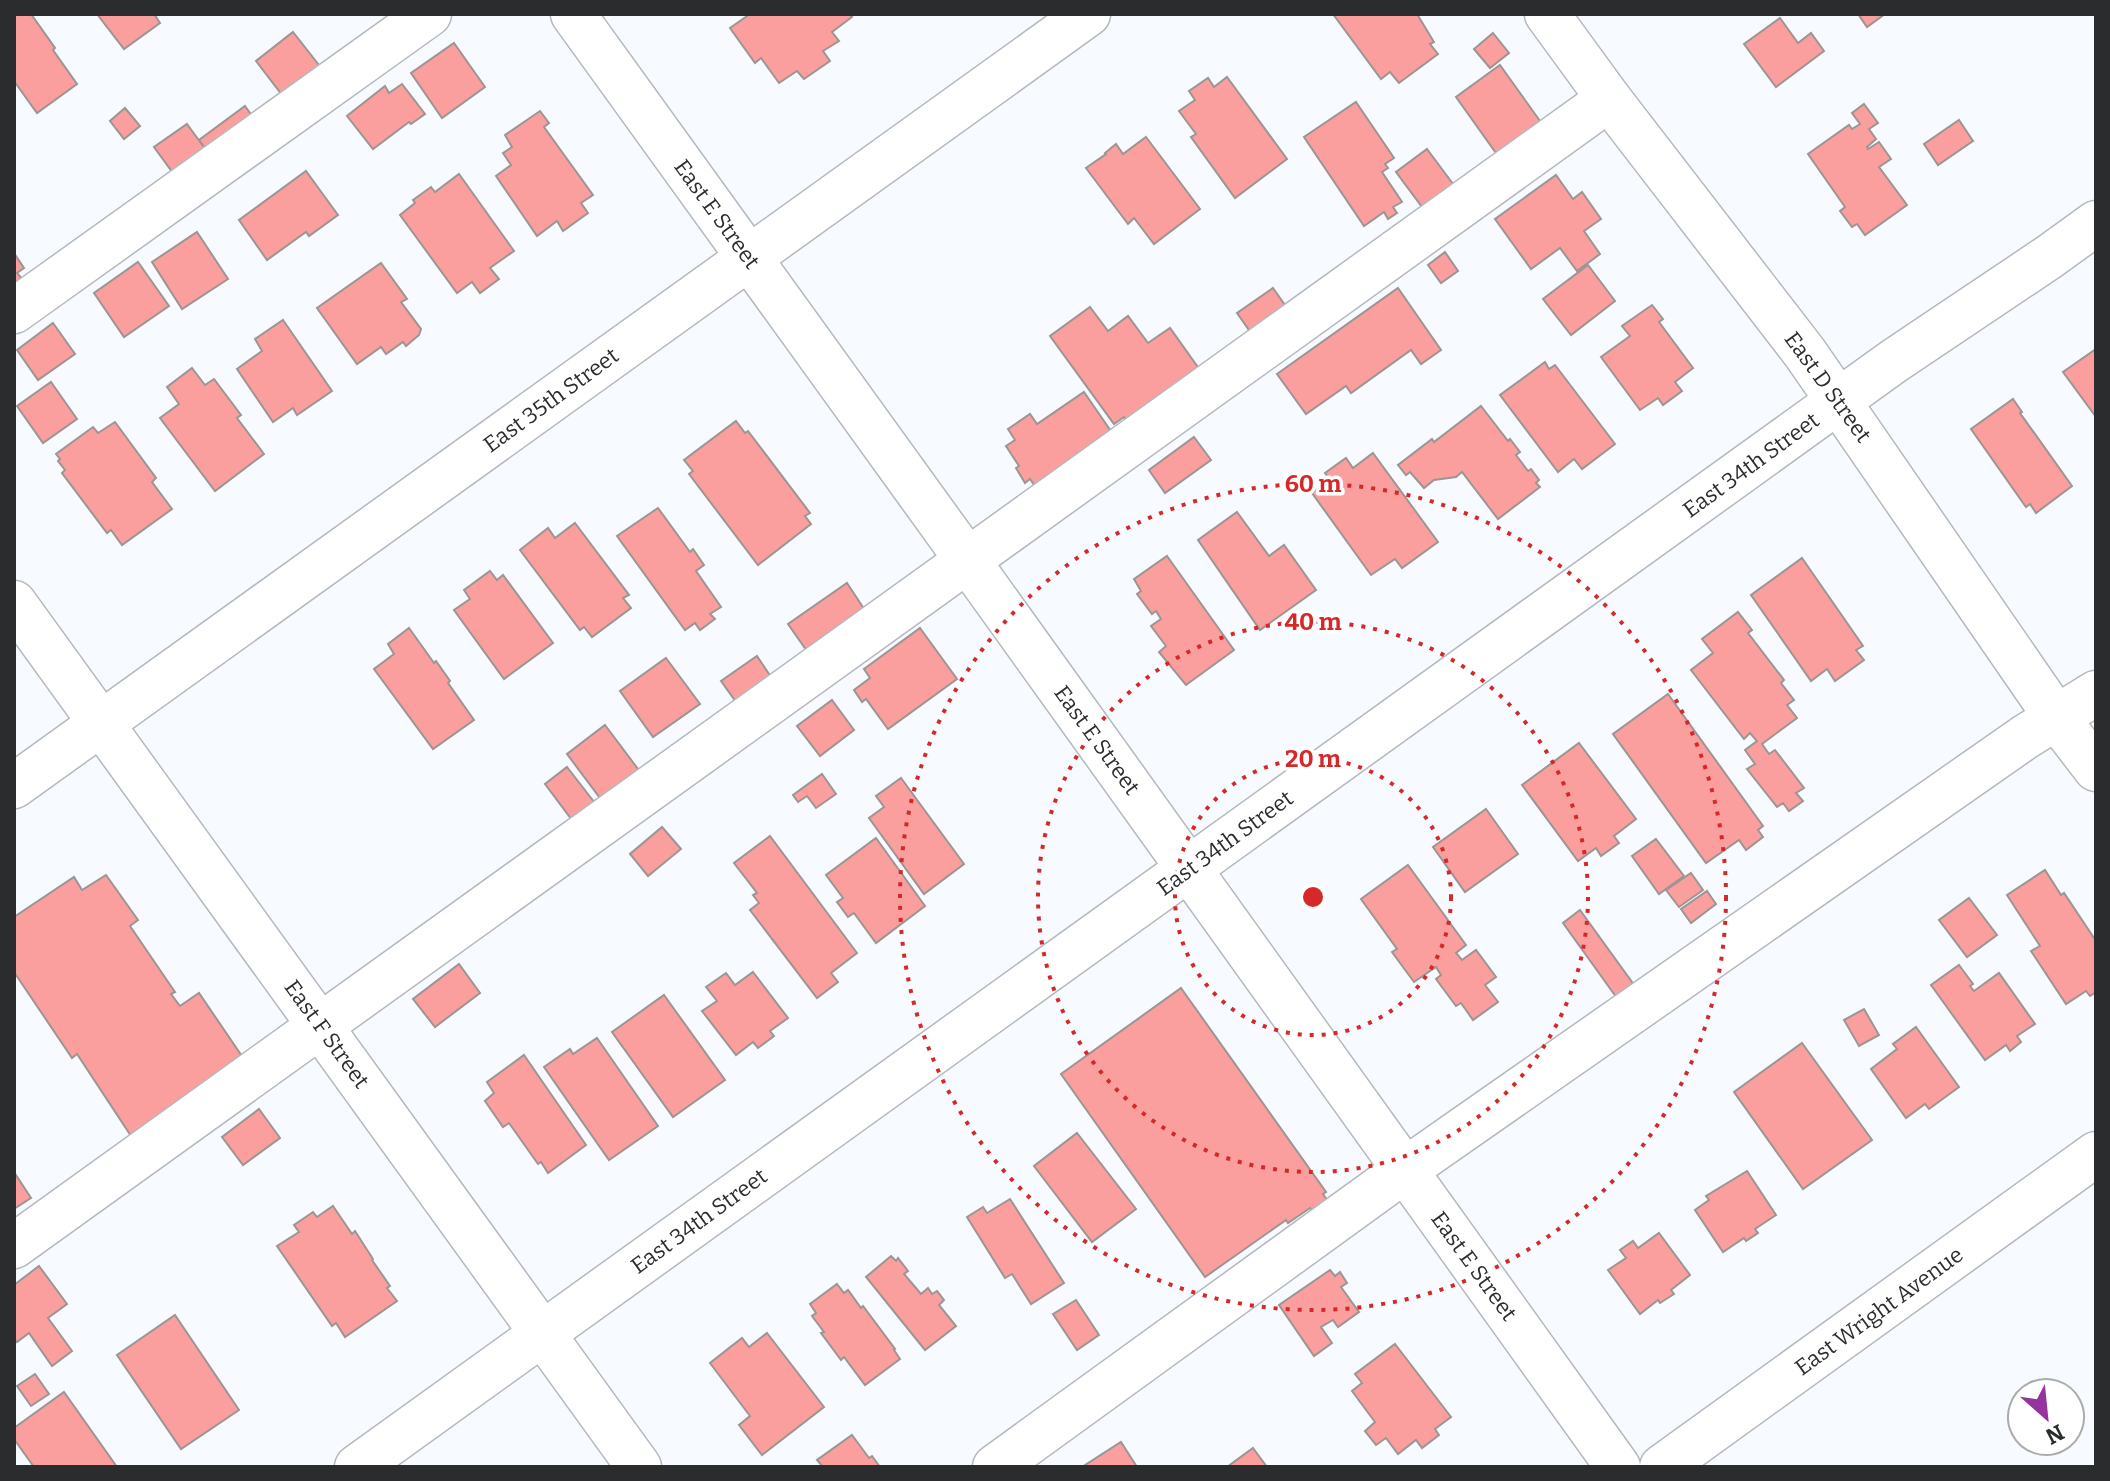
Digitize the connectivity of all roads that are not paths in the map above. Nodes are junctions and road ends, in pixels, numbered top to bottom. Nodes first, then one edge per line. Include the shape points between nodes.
1 (429, 14) edge
2 (573, 14) edge
3 (1088, 14) edge
4 (1547, 14) edge
5 (1609, 99) junction
6 (2096, 223) edge
7 (748, 258) junction
8 (14, 311) edge
9 (1839, 402) junction
10 (968, 561) junction
11 (14, 603) edge
12 (2096, 693) edge
13 (2056, 717) junction
14 (101, 723) junction
15 (2096, 769) edge
16 (14, 786) edge
17 (1189, 869) junction
18 (321, 1026) junction
19 (2096, 1154) edge
20 (1405, 1170) junction
21 (14, 1246) edge
22 (543, 1333) junction
23 (357, 1467) edge
24 (639, 1467) edge
25 (995, 1467) edge
26 (1618, 1467) edge
27 (1662, 1467) edge

1 - 8 street
2 - 7 street, East E Street
3 - 7 street, East 35th Street
4 - 5 street, East D Street
5 - 9 street, East D Street
5 - 10 street
6 - 9 street, East 34th Street
7 - 10 street, East E Street
7 - 14 street, East 35th Street
9 - 13 street, East D Street
9 - 17 street, East 34th Street
10 - 17 street, East E Street
10 - 18 street
11 - 14 street, East F Street
12 - 13 street
13 - 15 street, East D Street
13 - 20 street
14 - 16 street, East 35th Street
14 - 18 street, East F Street
17 - 20 street, East E Street
17 - 22 street, East 34th Street
18 - 21 street
18 - 22 street, East F Street
19 - 27 street, East Wright Avenue
20 - 25 street
20 - 26 street, East E Street
22 - 23 street, East 34th Street
22 - 24 street, East F Street

